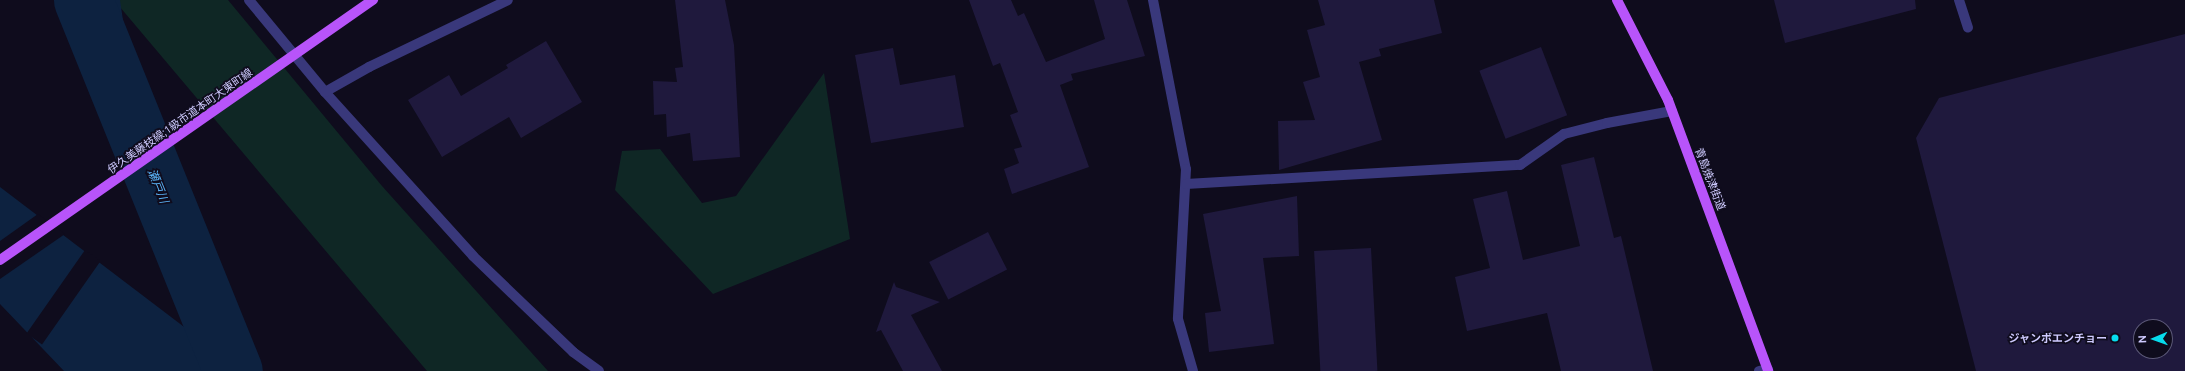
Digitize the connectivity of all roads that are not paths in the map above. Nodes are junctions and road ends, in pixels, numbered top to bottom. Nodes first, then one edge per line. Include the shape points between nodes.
1 (249, 0) edge
2 (373, 0) edge
3 (508, 0) edge
4 (1153, 0) edge
5 (1617, 0) edge
6 (1959, 0) edge
7 (1968, 28) dead end
8 (296, 54) junction
9 (325, 92) junction
10 (1672, 111) junction
11 (1186, 184) junction
12 (0, 260) edge
13 (1765, 370) edge
14 (598, 371) edge
15 (1193, 371) edge

1 - 8 street
2 - 8 main road, 伊久美藤枝線;1級市道本町大東町線
3 - 9 street via 369,67
4 - 11 street via 1186,169
5 - 10 main road, 青島焼津街道
6 - 7 street
8 - 9 street
8 - 12 main road, 伊久美藤枝線;1級市道本町大東町線
9 - 14 street via 473,256 573,352
10 - 11 street via 1607,122 1564,134 1520,165
10 - 13 main road, 青島焼津街道
11 - 15 street via 1178,319

